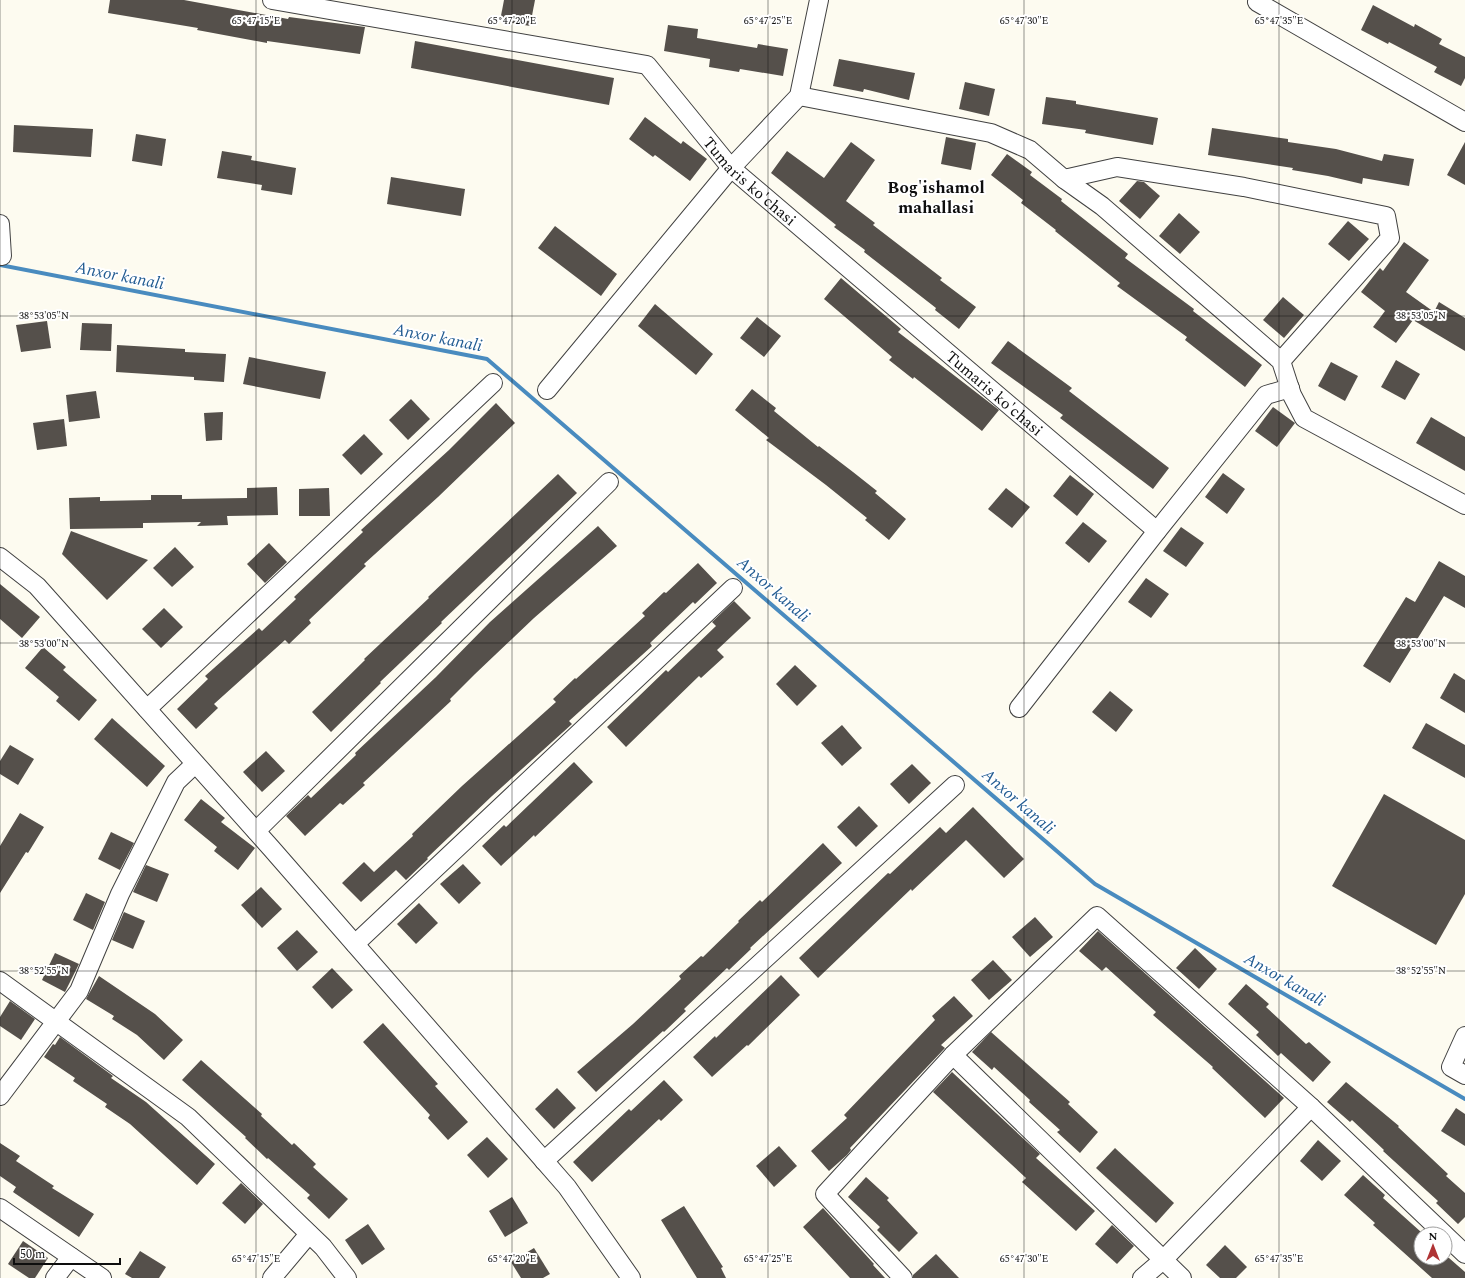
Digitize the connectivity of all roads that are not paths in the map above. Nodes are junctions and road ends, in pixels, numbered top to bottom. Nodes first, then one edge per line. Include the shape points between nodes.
1 (272, 0) edge
2 (819, 0) edge
3 (1257, 2) dead end
4 (799, 96) junction
5 (1465, 122) edge
6 (731, 168) junction
7 (1064, 179) junction
8 (0, 224) edge
9 (2, 256) dead end
10 (1281, 361) junction
11 (494, 383) dead end
12 (1290, 388) junction
13 (547, 390) dead end
14 (609, 482) dead end
15 (1465, 505) edge
16 (1157, 531) junction
17 (0, 557) edge
18 (733, 588) dead end
19 (1019, 708) dead end
20 (147, 709) junction
21 (195, 764) junction
22 (955, 785) dead end
23 (256, 831) junction
24 (355, 944) junction
25 (0, 981) edge
26 (56, 1021) junction
27 (1465, 1036) edge
28 (953, 1055) junction
29 (1465, 1075) edge
30 (0, 1096) edge
31 (1311, 1107) junction
32 (544, 1161) junction
33 (0, 1208) edge
34 (1436, 1226) edge
35 (309, 1234) junction
36 (1453, 1243) edge
37 (1465, 1254) edge
38 (71, 1257) junction
39 (1162, 1260) junction
40 (55, 1278) edge
41 (102, 1278) edge
42 (272, 1278) edge
43 (347, 1278) edge
44 (631, 1278) edge
45 (903, 1278) edge
46 (1142, 1278) edge
47 (1182, 1278) edge

1 - 6 street, Tumaris ko'chasi via 648,65
2 - 4 street
3 - 5 street
4 - 6 street
4 - 7 street via 991,134 1030,150
6 - 13 street
6 - 16 street, Tumaris ko'chasi
7 - 10 street via 1102,206
7 - 10 street via 1117,167 1244,187 1386,216 1390,238
8 - 9 street
10 - 12 street
11 - 20 street
12 - 15 street via 1304,418
12 - 16 street via 1266,395
14 - 23 street
16 - 19 street
17 - 20 street via 37,586
18 - 24 street
20 - 21 street
21 - 23 street
21 - 26 street via 176,782 120,894 79,991
22 - 32 street
23 - 24 street
24 - 32 street
25 - 26 street
26 - 30 street
26 - 35 street via 188,1117
27 - 29 street via 1451,1066
28 - 31 street via 1097,916
28 - 39 street
28 - 45 street via 825,1194
31 - 34 street
31 - 39 street
32 - 44 street via 567,1187
33 - 38 street
35 - 42 street
35 - 43 street via 323,1247
36 - 37 street
38 - 40 street
38 - 41 street
39 - 46 street
39 - 47 street

